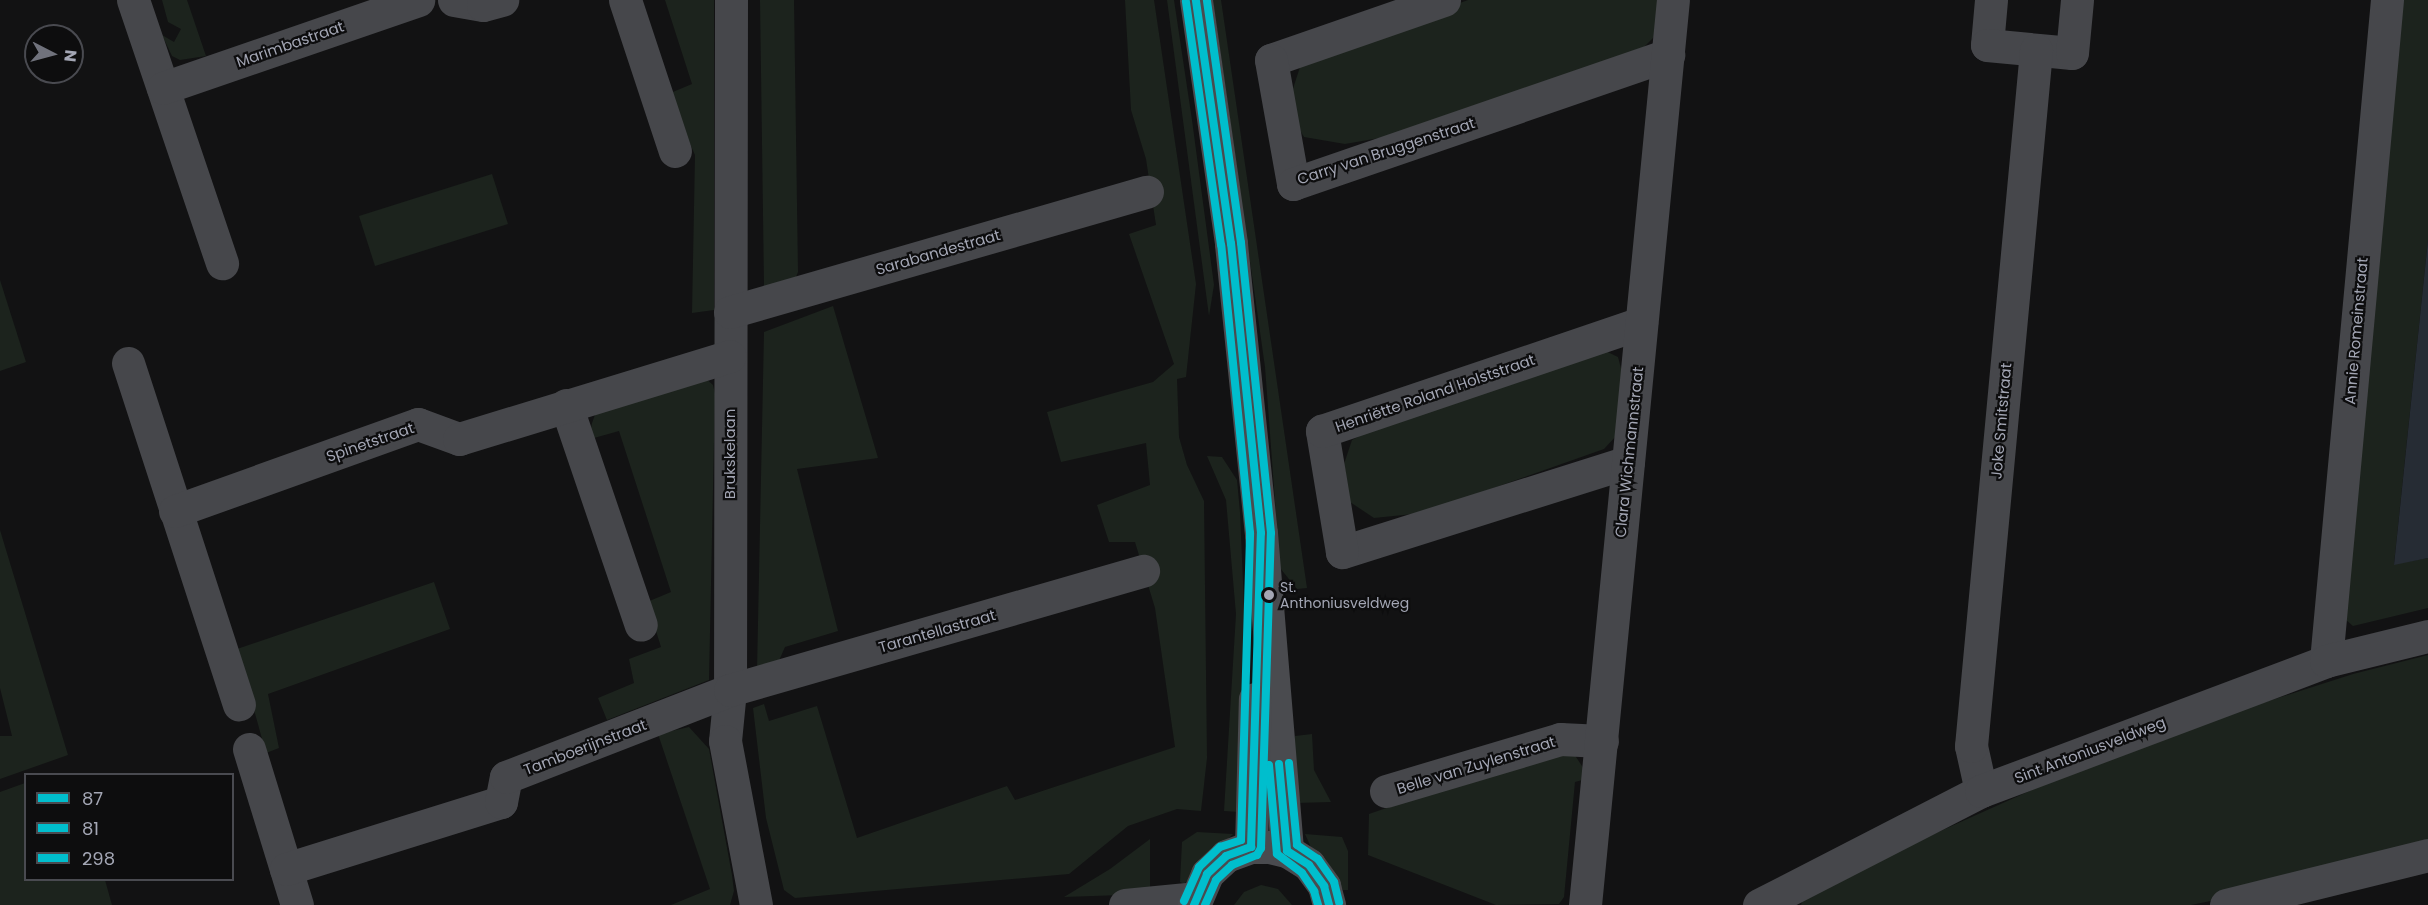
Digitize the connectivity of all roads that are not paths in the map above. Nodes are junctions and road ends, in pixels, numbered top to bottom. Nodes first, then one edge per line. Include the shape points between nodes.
1 (133, 0) edge
2 (417, 0) edge
3 (454, 0) edge
4 (502, 0) edge
5 (625, 0) edge
6 (731, 0) edge
7 (1196, 0) edge
8 (1444, 0) edge
9 (1673, 0) edge
10 (1991, 0) edge
11 (2077, 0) edge
12 (2387, 0) edge
13 (2036, 50) junction
14 (1668, 56) junction
15 (163, 88) junction
16 (675, 151) dead end
17 (1147, 192) dead end
18 (222, 262) dead end
19 (730, 312) junction
20 (1641, 323) junction
21 (730, 356) junction
22 (128, 363) dead end
23 (566, 405) junction
24 (1628, 462) junction
25 (175, 511) junction
26 (1261, 533) junction
27 (1143, 571) dead end
28 (641, 625) dead end
29 (2428, 636) edge
30 (2326, 661) junction
31 (730, 690) junction
32 (239, 704) dead end
33 (1602, 741) junction
34 (249, 749) dead end
35 (1386, 791) dead end
36 (1981, 791) junction
37 (1251, 847) junction
38 (1287, 851) junction
39 (2428, 855) edge
40 (286, 869) junction
41 (1195, 902) edge
42 (1765, 904) edge
43 (297, 905) edge
44 (756, 905) edge
45 (1125, 905) edge
46 (1329, 905) edge
47 (1585, 905) edge
48 (2226, 905) edge

1 - 15 street
2 - 15 street, Marimbastraat
3 - 4 street via 483,6
5 - 16 street
6 - 19 street, Brukskelaan
7 - 26 street via 1231,244
8 - 14 street, Carry van Bruggenstraat via 1271,60 1293,184
9 - 14 street, Clara Wichmannstraat
10 - 13 street via 1987,45
11 - 13 street via 2072,53
12 - 30 street, Annie Romeinstraat
13 - 36 street, Joke Smitstraat via 1971,746
14 - 20 street, Clara Wichmannstraat
15 - 18 street
17 - 19 street, Sarabandestraat
19 - 21 street, Brukskelaan
20 - 24 street, Clara Wichmannstraat
20 - 24 street, Henriëtte Roland Holststraat via 1322,431 1342,552
21 - 23 street, Spinetstraat
21 - 31 street, Brukskelaan
22 - 25 street
23 - 25 street, Spinetstraat via 459,439 417,424
23 - 28 street
24 - 33 street, Clara Wichmannstraat
25 - 32 street
26 - 37 street
26 - 38 street
27 - 31 street, Tarantellastraat
29 - 30 street, Sint Antoniusveldweg
30 - 36 street, Sint Antoniusveldweg
31 - 40 street, Tamboerijnstraat via 506,777 501,802
31 - 44 street, Brukskelaan via 725,741
33 - 35 street, Belle van Zuylenstraat via 1560,739
33 - 47 street, Clara Wichmannstraat
34 - 40 street
36 - 42 street, Sint Antoniusveldweg
37 - 38 street
37 - 41 street via 1226,856 1213,868
38 - 46 street via 1309,865 1324,886
39 - 48 street
40 - 43 street
41 - 45 street

